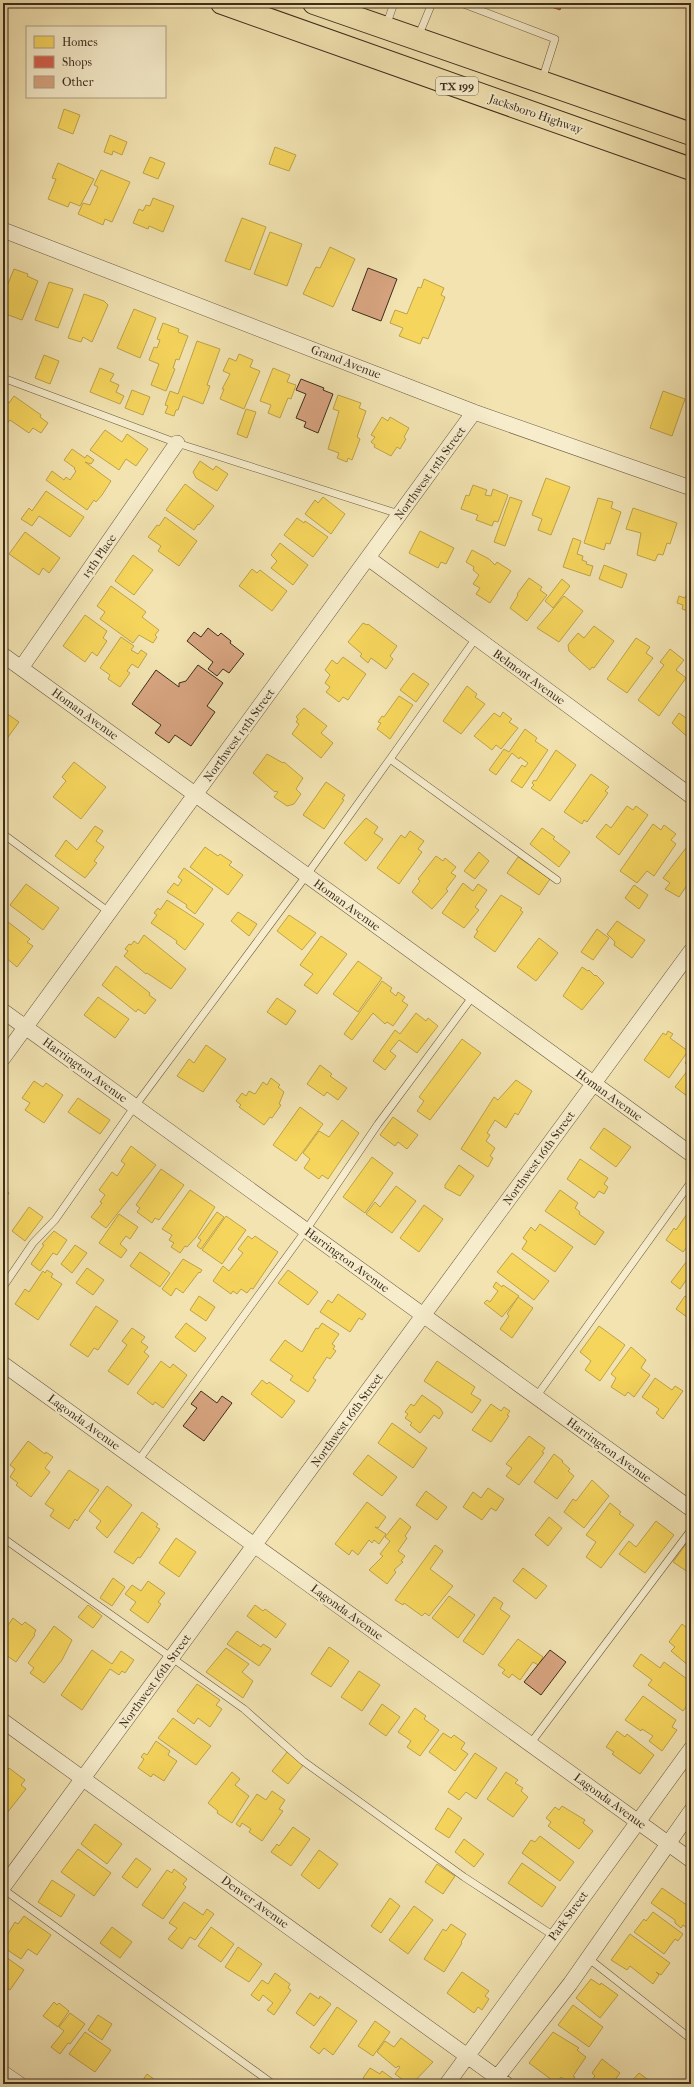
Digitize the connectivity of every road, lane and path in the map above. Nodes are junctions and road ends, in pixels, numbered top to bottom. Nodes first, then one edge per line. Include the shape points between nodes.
1 (222, 3) edge
2 (314, 3) edge
3 (394, 3) edge
4 (432, 3) edge
5 (461, 3) edge
6 (385, 28) junction
7 (417, 39) junction
8 (541, 82) junction
9 (606, 105) junction
10 (595, 134) junction
11 (691, 134) edge
12 (691, 168) edge
13 (3, 230) edge
14 (3, 378) edge
15 (474, 412) junction
16 (177, 443) junction
17 (691, 488) edge
18 (400, 514) junction
19 (368, 558) junction
20 (476, 638) junction
21 (3, 655) edge
22 (21, 668) junction
23 (390, 759) junction
24 (195, 795) junction
25 (691, 796) edge
26 (3, 834) edge
27 (306, 876) junction
28 (557, 880) dead end
29 (109, 912) junction
30 (691, 951) edge
31 (473, 996) junction
32 (3, 1011) edge
33 (25, 1027) junction
34 (3, 1058) edge
35 (594, 1084) junction
36 (135, 1106) junction
37 (691, 1154) edge
38 (691, 1182) edge
39 (306, 1230) junction
40 (3, 1287) edge
41 (424, 1316) junction
42 (3, 1364) edge
43 (536, 1397) junction
44 (138, 1461) junction
45 (691, 1509) edge
46 (691, 1530) edge
47 (3, 1538) edge
48 (255, 1546) junction
49 (172, 1658) junction
50 (3, 1721) edge
51 (530, 1744) junction
52 (691, 1749) edge
53 (84, 1778) junction
54 (691, 1811) edge
55 (638, 1822) junction
56 (668, 1843) junction
57 (691, 1860) edge
58 (3, 1888) edge
59 (554, 1936) junction
60 (588, 1958) junction
61 (691, 2038) edge
62 (466, 2055) junction
63 (3, 2073) edge
64 (499, 2082) edge
65 (19, 2084) edge
66 (273, 2084) edge
67 (447, 2084) edge

1 - 10 main road, Jacksboro Highway / TX 199
2 - 6 main road, TX 199
3 - 6 lane
4 - 7 lane
5 - 8 lane via 555,39
6 - 7 main road, TX 199
7 - 8 main road, TX 199
8 - 9 main road, TX 199
9 - 10 main road
9 - 11 main road, TX 199
10 - 12 main road, Jacksboro Highway / TX 199
13 - 15 street, Grand Avenue
14 - 16 lane
15 - 17 street, Grand Avenue
15 - 18 street, Northwest 15th Street
16 - 18 lane
16 - 22 street, 15th Place
18 - 19 street, Northwest 15th Street
19 - 20 street, Belmont Avenue
19 - 24 street, Northwest 15th Street
20 - 23 lane
20 - 25 street, Belmont Avenue
21 - 22 street, Homan Avenue
22 - 24 street, Homan Avenue
23 - 27 lane
23 - 28 lane
24 - 27 street, Homan Avenue
24 - 29 street, Northwest 15th Street
26 - 29 lane
27 - 31 street, Homan Avenue
27 - 36 lane
29 - 33 street, Northwest 15th Street
30 - 35 street, Northwest 16th Street
31 - 35 street, Homan Avenue
31 - 39 lane via 382,1118
32 - 33 street, Harrington Avenue
33 - 34 street, Northwest 15th Street
33 - 36 street, Harrington Avenue
35 - 37 street, Homan Avenue
35 - 41 street, Northwest 16th Street
36 - 39 street, Harrington Avenue
36 - 40 lane via 55,1220 33,1243
38 - 43 lane
39 - 41 street, Harrington Avenue
39 - 44 lane
41 - 43 street, Harrington Avenue
41 - 48 street, Northwest 16th Street
42 - 44 street, Lagonda Avenue
43 - 45 street, Harrington Avenue
44 - 48 street, Lagonda Avenue
46 - 51 lane
47 - 49 lane
48 - 49 street, Northwest 16th Street
48 - 51 street, Lagonda Avenue
49 - 53 street, Northwest 16th Street
49 - 59 lane via 244,1709 310,1765 464,1877
50 - 53 street, Denver Avenue
51 - 55 street, Lagonda Avenue
52 - 55 street, Park Street
53 - 58 street, Northwest 16th Street
53 - 62 street, Denver Avenue
54 - 56 street
55 - 56 street, Lagonda Avenue
55 - 59 street, Park Street
56 - 57 street, Lagonda Avenue
56 - 60 street
58 - 66 lane
59 - 62 street, Park Street
60 - 61 lane
60 - 64 street
62 - 64 street, Denver Avenue
62 - 67 street, Park Street
63 - 65 street

